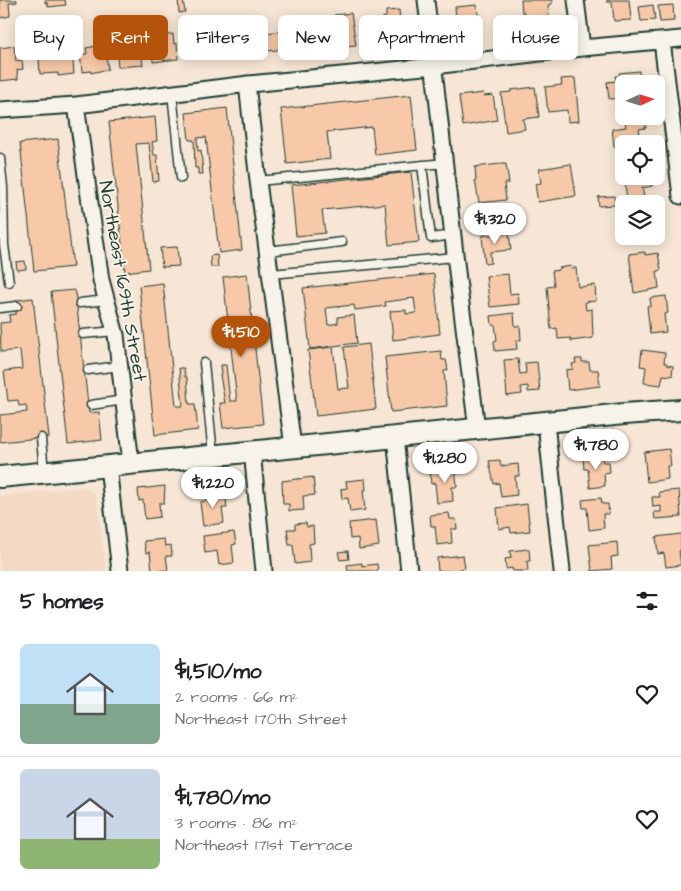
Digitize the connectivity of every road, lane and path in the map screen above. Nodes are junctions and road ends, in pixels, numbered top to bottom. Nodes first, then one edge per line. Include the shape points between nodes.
1 (426, 0) edge
2 (576, 0) edge
3 (681, 39) edge
4 (662, 41) junction
5 (582, 48) junction
6 (434, 66) junction
7 (248, 84) junction
8 (172, 93) junction
9 (76, 105) junction
10 (0, 110) edge
11 (0, 158) edge
12 (444, 163) junction
13 (422, 165) junction
14 (181, 178) dead end
15 (258, 181) junction
16 (681, 196) edge
17 (453, 235) junction
18 (342, 242) dead end
19 (268, 251) junction
20 (455, 258) junction
21 (271, 274) junction
22 (9, 282) dead end
23 (106, 300) junction
24 (80, 303) dead end
25 (17, 306) dead end
26 (0, 308) edge
27 (115, 331) junction
28 (83, 334) dead end
29 (204, 363) dead end
30 (120, 366) junction
31 (88, 370) dead end
32 (124, 400) junction
33 (91, 405) dead end
34 (681, 410) edge
35 (546, 422) junction
36 (477, 429) junction
37 (396, 437) junction
38 (41, 438) dead end
39 (293, 447) junction
40 (252, 451) junction
41 (213, 455) junction
42 (131, 463) junction
43 (108, 466) junction
44 (44, 472) junction
45 (0, 477) edge
46 (120, 571) edge
47 (264, 571) edge
48 (409, 571) edge
49 (562, 571) edge

1 - 6 street
2 - 5 street
3 - 4 street
4 - 5 street
4 - 16 street
5 - 6 street
6 - 7 street
6 - 12 street
7 - 8 street
7 - 15 street
8 - 9 street
8 - 14 lane
9 - 10 street
9 - 23 street, Northeast 169th Street
11 - 22 lane
12 - 13 lane
12 - 17 street
13 - 15 lane
13 - 17 lane via 431,238
15 - 19 street
17 - 20 street
18 - 19 lane
19 - 21 street
20 - 21 lane
20 - 36 street
21 - 39 street
23 - 24 lane
23 - 27 street, Northeast 169th Street
25 - 26 lane
27 - 28 lane
27 - 30 street, Northeast 169th Street
29 - 41 lane
30 - 31 lane
30 - 32 street, Northeast 169th Street
32 - 33 lane
32 - 42 street, Northeast 169th Street
34 - 35 street
35 - 36 street
35 - 49 street
36 - 37 street
37 - 39 street
37 - 48 street
38 - 44 lane
39 - 40 street
40 - 41 street
40 - 47 street
41 - 42 street
42 - 43 street
43 - 44 street
43 - 46 street
44 - 45 street

